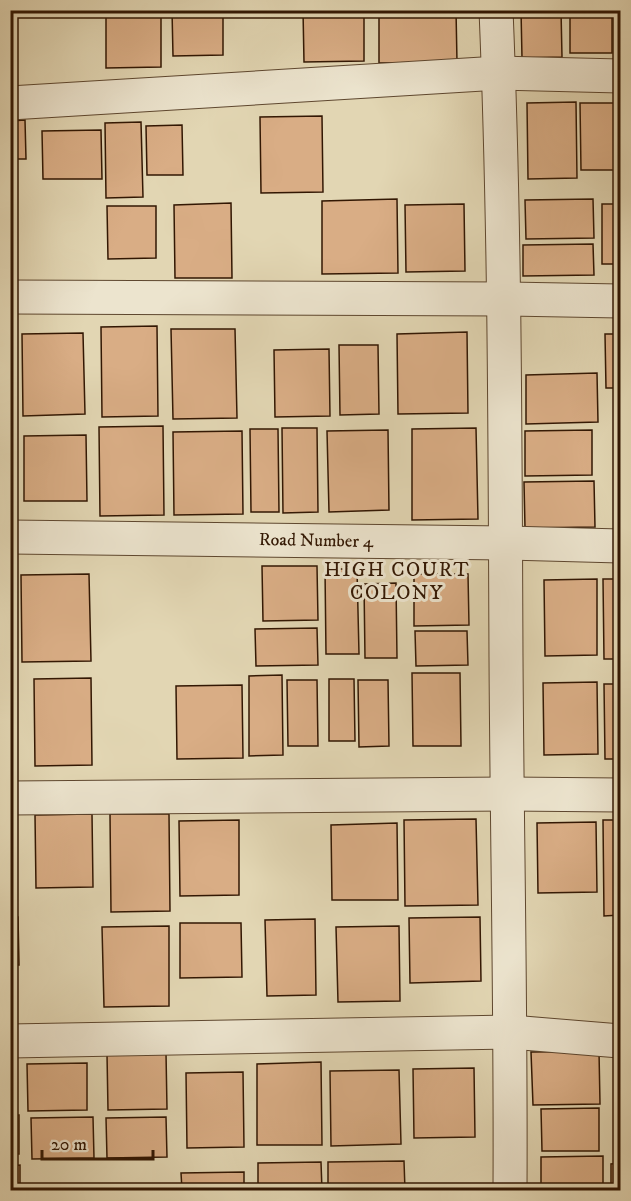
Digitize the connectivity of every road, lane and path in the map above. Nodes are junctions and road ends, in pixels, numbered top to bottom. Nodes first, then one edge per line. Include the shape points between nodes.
1 (496, 10) edge
2 (499, 73) junction
3 (621, 76) edge
4 (10, 103) edge
5 (10, 297) edge
6 (504, 299) junction
7 (621, 301) edge
8 (10, 537) edge
9 (506, 543) junction
10 (621, 546) edge
11 (507, 794) junction
12 (621, 795) edge
13 (10, 798) edge
14 (511, 1032) junction
15 (10, 1041) edge
16 (621, 1041) edge
17 (510, 1191) edge

1 - 2 street
2 - 3 street
2 - 4 street
2 - 6 street
5 - 6 street
6 - 7 street
6 - 9 street
8 - 9 street, Road Number 4
9 - 10 street, Road Number 4
9 - 11 street
11 - 12 street
11 - 13 street
11 - 14 street
14 - 15 street
14 - 16 street
14 - 17 street

